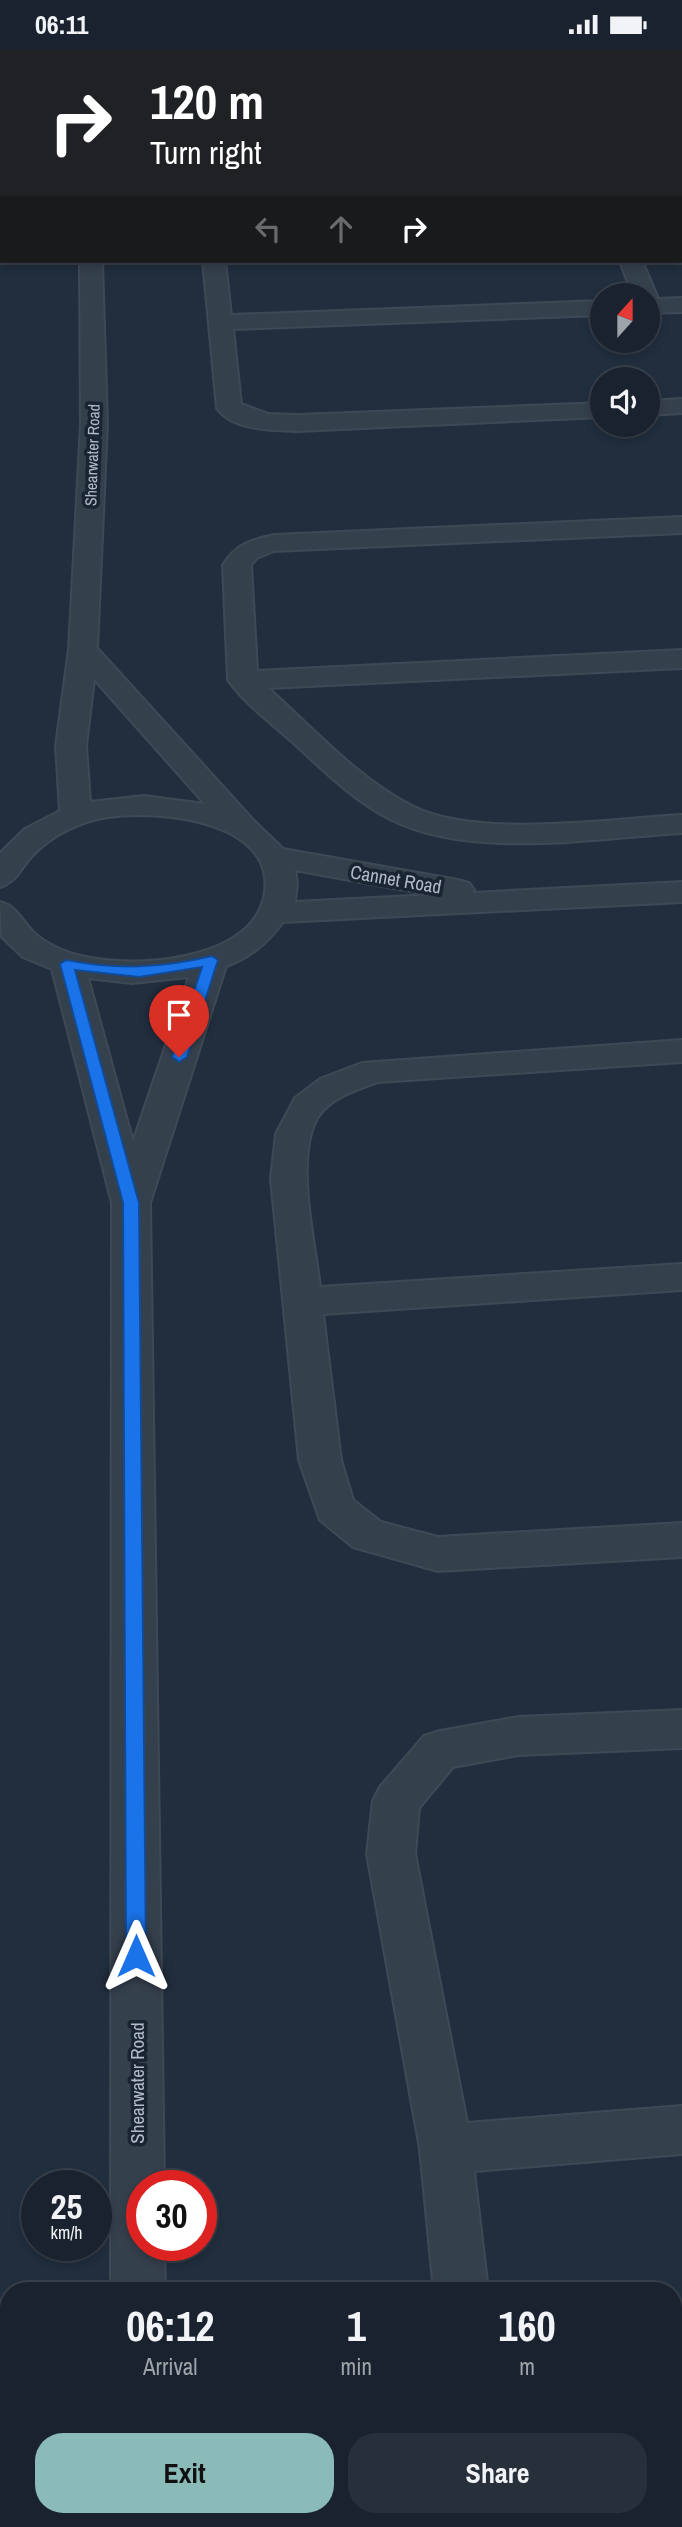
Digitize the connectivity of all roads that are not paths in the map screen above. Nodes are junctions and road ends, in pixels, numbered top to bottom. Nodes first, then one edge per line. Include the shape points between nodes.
1 (91, 263) edge
2 (215, 263) edge
3 (632, 263) edge
4 (640, 283) edge
5 (660, 303) edge
6 (682, 305) edge
7 (590, 308) edge
8 (222, 322) junction
9 (682, 406) edge
10 (660, 407) edge
11 (590, 411) edge
12 (682, 525) edge
13 (83, 649) junction
14 (682, 659) edge
15 (243, 680) junction
16 (76, 816) junction
17 (682, 824) edge
18 (245, 829) junction
19 (38, 833) junction
20 (0, 842) edge
21 (273, 857) junction
22 (0, 877) edge
23 (682, 892) edge
24 (518, 901) junction
25 (274, 913) junction
26 (6, 929) edge
27 (212, 960) junction
28 (66, 964) junction
29 (682, 1051) edge
30 (131, 1203) junction
31 (682, 1277) edge
32 (303, 1302) junction
33 (682, 1541) edge
34 (682, 1729) edge
35 (682, 2130) edge
36 (446, 2150) junction
37 (138, 2282) edge
38 (460, 2282) edge

1 - 13 street, Shearwater Road via 94,425
2 - 8 street
3 - 4 street
5 - 6 street
7 - 8 street
8 - 11 street via 229,408 246,417 298,423
9 - 10 street
12 - 15 street via 274,543 252,548 237,565
13 - 16 street, Shearwater Road via 71,746
13 - 18 street
14 - 15 street
15 - 17 street via 368,790 404,814 444,826 501,832
16 - 18 street via 120,806 165,806 209,814
16 - 19 street
18 - 21 street
19 - 20 street
19 - 22 street via 10,856
21 - 24 street, Cannet Road
21 - 25 street via 281,874 281,894
23 - 24 street, Cannet Road
24 - 25 street, Cannet Road
25 - 27 street via 260,931
26 - 28 street via 39,953
27 - 28 street via 139,973
27 - 30 street, Shearwater Road
28 - 30 street, Shearwater Road
29 - 32 street via 424,1066 374,1071 334,1084 304,1108 290,1137 289,1179
30 - 37 street, Shearwater Road
31 - 32 street
32 - 33 street via 320,1461 335,1509 368,1535 438,1554
34 - 36 street via 518,1736 440,1750 396,1801 390,1854
35 - 36 street
36 - 38 street

